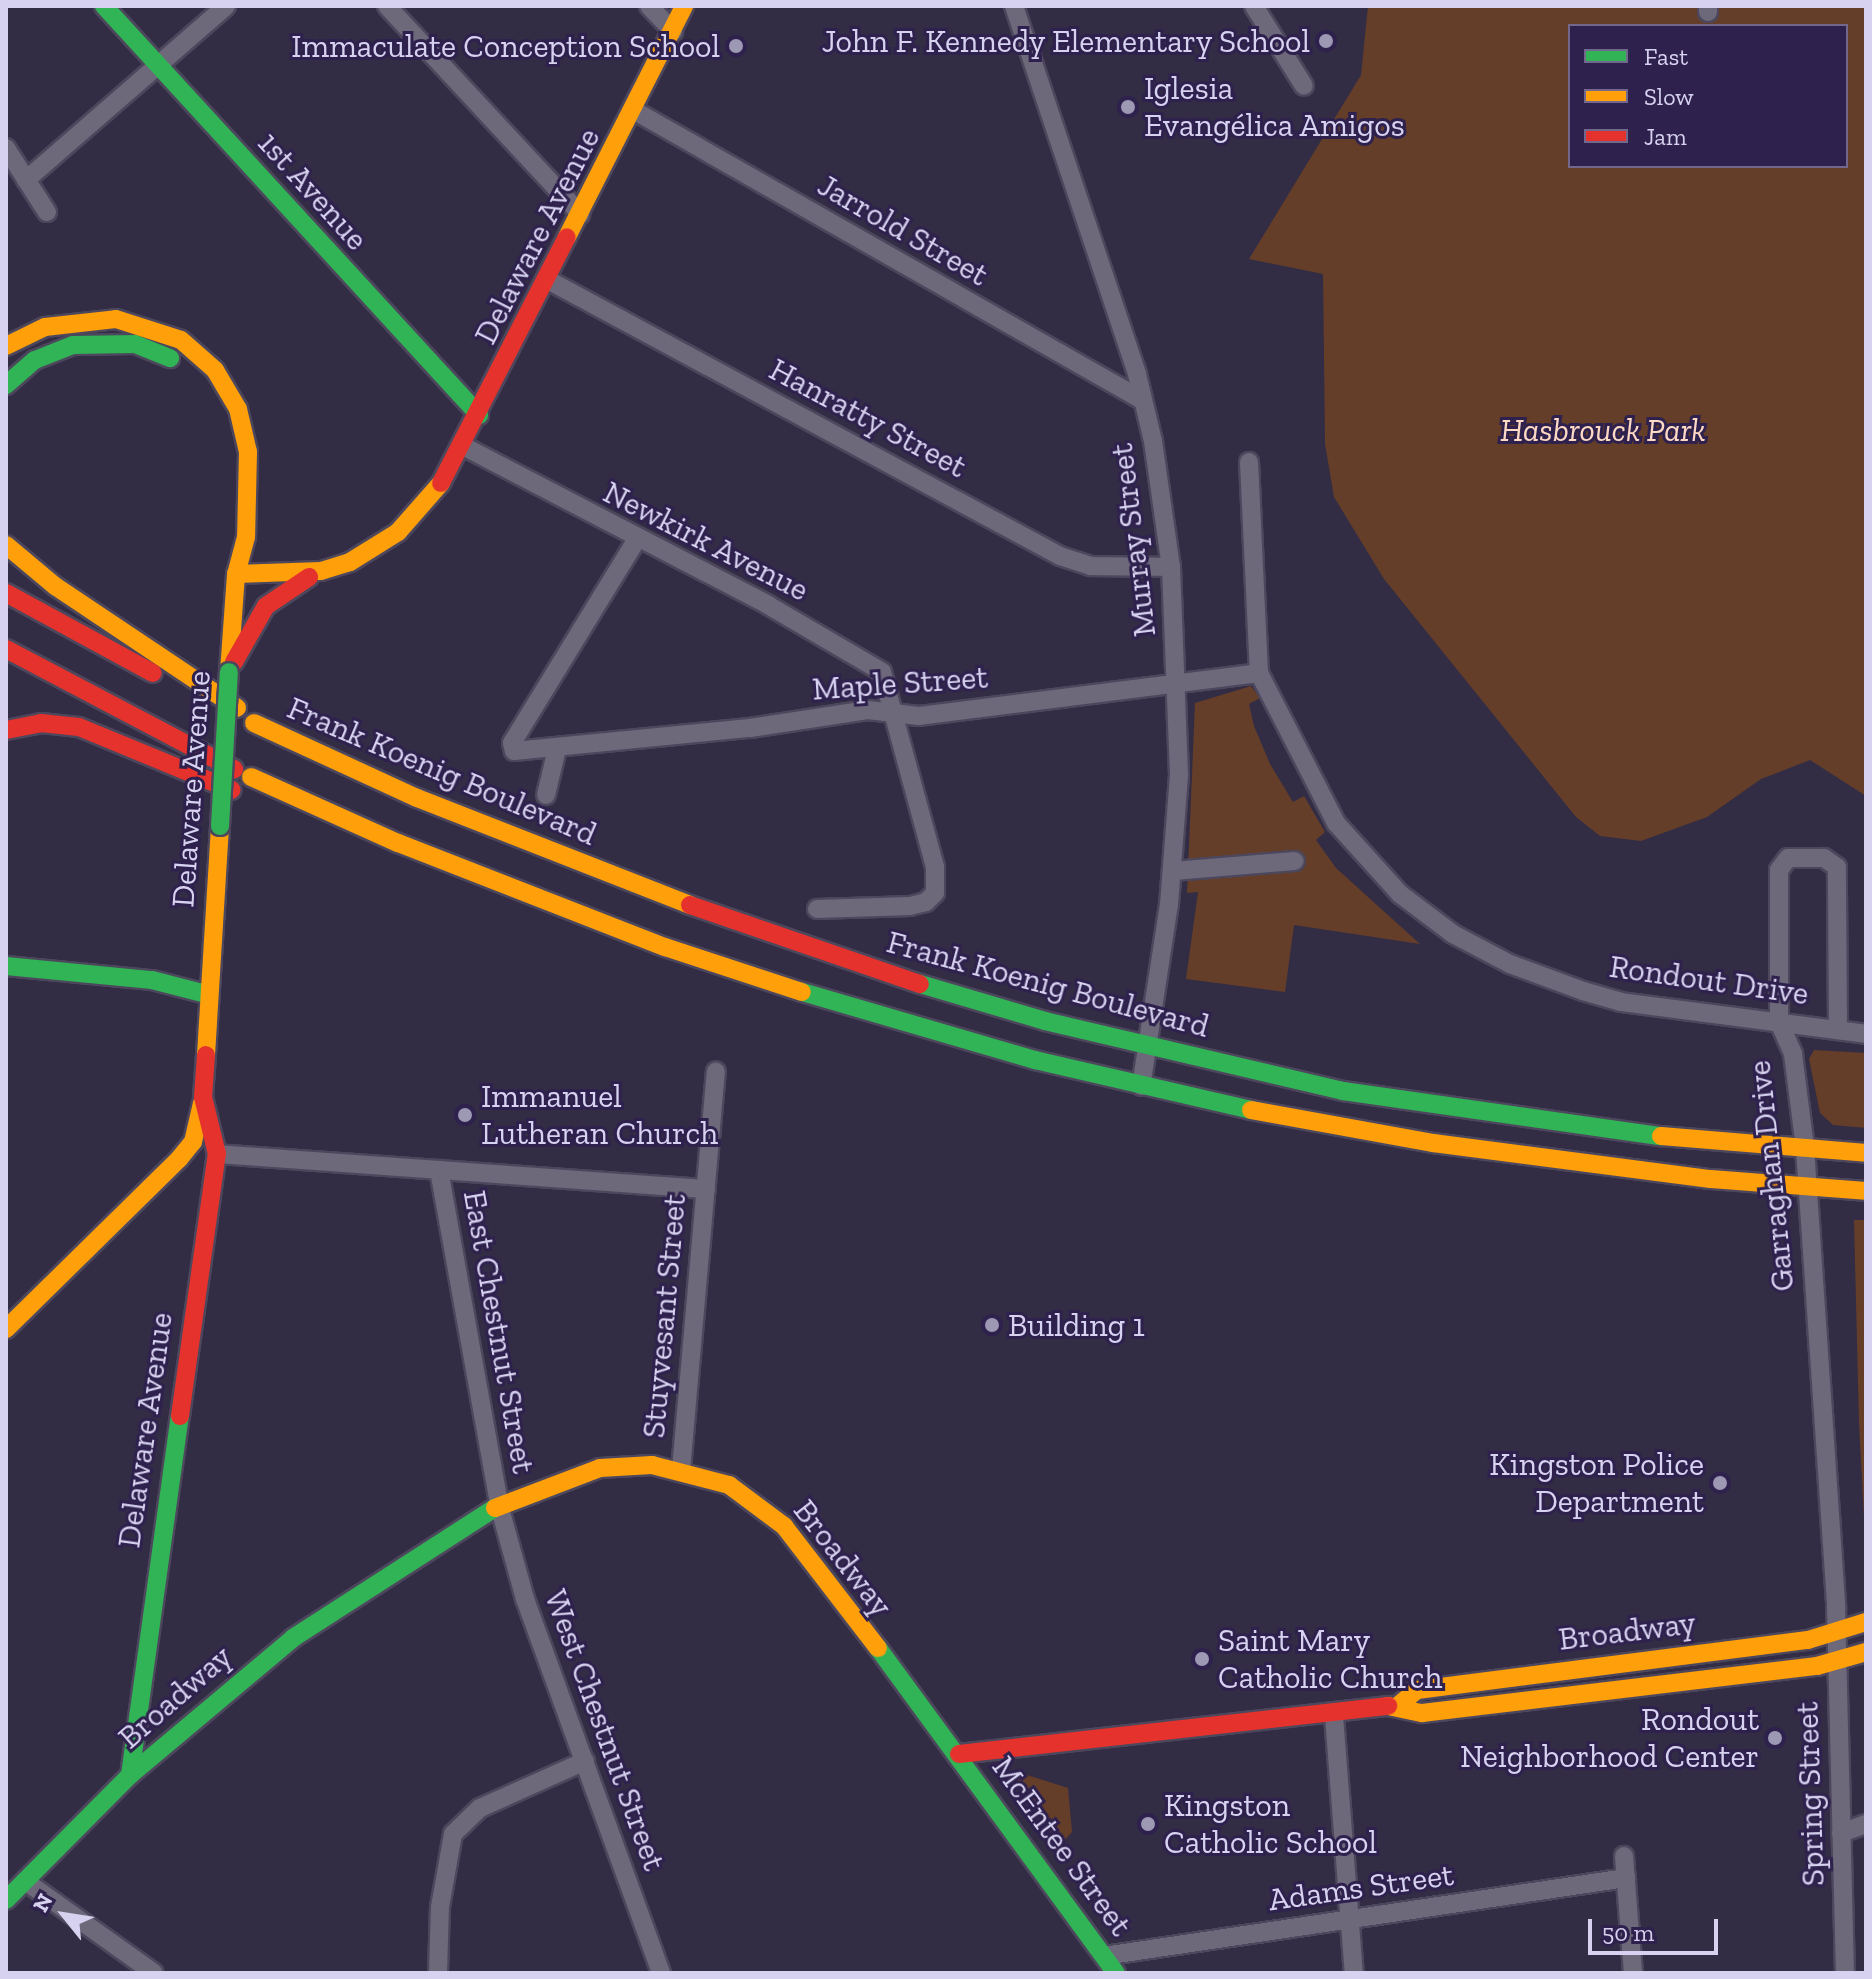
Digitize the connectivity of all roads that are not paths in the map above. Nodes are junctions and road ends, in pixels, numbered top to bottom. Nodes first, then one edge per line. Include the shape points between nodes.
1 (104, 6) edge
2 (226, 6) edge
3 (387, 6) edge
4 (649, 6) edge
5 (684, 6) edge
6 (1014, 6) edge
7 (1254, 6) edge
8 (673, 31) junction
9 (159, 65) junction
10 (1304, 86) dead end
11 (635, 111) junction
12 (6, 148) edge
13 (26, 180) junction
14 (47, 212) dead end
15 (580, 214) junction
16 (548, 280) junction
17 (6, 346) edge
18 (6, 385) edge
19 (1142, 400) junction
20 (479, 415) junction
21 (463, 446) junction
22 (1249, 462) dead end
23 (637, 539) junction
24 (6, 545) edge
25 (1171, 567) junction
26 (321, 571) junction
27 (236, 574) junction
28 (6, 593) edge
29 (6, 649) edge
30 (229, 672) junction
31 (1259, 673) junction
32 (1178, 683) junction
33 (896, 713) junction
34 (247, 717) junction
35 (6, 730) edge
36 (557, 749) junction
37 (546, 795) dead end
38 (1295, 861) dead end
39 (1173, 871) junction
40 (484, 879) junction
41 (817, 909) dead end
42 (6, 966) edge
43 (206, 994) junction
44 (150, 1001) dead end
45 (1779, 1022) junction
46 (1838, 1030) junction
47 (1866, 1034) edge
48 (1150, 1045) junction
49 (716, 1072) dead end
50 (1141, 1086) junction
51 (203, 1097) junction
52 (1805, 1148) junction
53 (1866, 1153) edge
54 (217, 1154) junction
55 (439, 1170) junction
56 (1807, 1187) junction
57 (706, 1189) junction
58 (1866, 1191) edge
59 (6, 1329) edge
60 (681, 1470) junction
61 (499, 1505) junction
62 (1866, 1622) edge
63 (1837, 1632) junction
64 (1866, 1652) edge
65 (1836, 1661) junction
66 (1399, 1705) junction
67 (1334, 1716) junction
68 (959, 1754) junction
69 (585, 1761) junction
70 (130, 1775) junction
71 (1866, 1824) edge
72 (1841, 1833) junction
73 (1624, 1856) dead end
74 (1626, 1878) junction
75 (25, 1881) junction
76 (6, 1900) edge
77 (1349, 1920) junction
78 (1104, 1956) junction
79 (154, 1973) edge
80 (438, 1973) edge
81 (661, 1973) edge
82 (1116, 1973) edge
83 (1354, 1973) edge
84 (1633, 1973) edge
85 (1845, 1973) edge

1 - 9 main road, 1st Avenue
2 - 9 street
3 - 15 street
4 - 8 street
5 - 8 main road, Delaware Avenue
6 - 19 street, Murray Street via 1096,242
7 - 10 street
8 - 11 main road, Delaware Avenue
9 - 13 street
9 - 20 main road, 1st Avenue
11 - 15 main road, Delaware Avenue
11 - 19 street, Jarrold Street
12 - 13 street
13 - 14 street
15 - 16 main road, Delaware Avenue
16 - 20 main road, Delaware Avenue
16 - 25 street, Hanratty Street via 1060,556 1090,566
17 - 27 main road via 45,327 116,319 181,340 215,370 238,409 248,452 246,537
18 - 27 main road via 53,350 95,342 135,344 186,369 211,399 226,436 226,536
19 - 25 street, Murray Street
20 - 21 main road, Delaware Avenue
21 - 23 street, Newkirk Avenue
21 - 26 main road, Delaware Avenue via 439,485 398,532 350,562
22 - 31 street, Rondout Drive
23 - 33 street, Newkirk Avenue via 876,666
23 - 36 street, Maple Street via 512,743 514,751
24 - 34 main road via 55,586
25 - 32 street, Murray Street
26 - 27 main road, Delaware Avenue
26 - 30 main road via 266,606
27 - 30 main road, Delaware Avenue
28 - 34 main road, Frank Koenig Boulevard
29 - 40 main road via 242,773
30 - 43 main road, Delaware Avenue, bridge
31 - 32 street
31 - 45 street, Rondout Drive via 1295,750 1351,843 1400,894 1453,934 1510,964 1621,1002
32 - 33 street, Maple Street via 919,716
32 - 39 street, Murray Street
33 - 36 street, Maple Street via 868,710
33 - 41 street, Newkirk Avenue via 935,867 933,899 910,906
34 - 48 main road, Frank Koenig Boulevard via 503,833 768,934 957,996
35 - 40 main road via 41,723 79,727 360,841
36 - 37 street
38 - 39 street
39 - 48 street, Murray Street
40 - 50 main road via 752,977 945,1036
42 - 43 main road via 152,980
43 - 44 main road
43 - 51 main road, Delaware Avenue
45 - 46 street, Rondout Drive
45 - 46 street, Garraghan Drive via 1779,870 1788,858 1824,858 1837,867
45 - 52 street, Garraghan Drive via 1793,1054
46 - 47 street, Rondout Drive
48 - 50 street, Murray Street
48 - 52 main road, Frank Koenig Boulevard via 1430,1106 1619,1132
49 - 57 street, Stuyvesant Street
50 - 56 main road via 1433,1143
51 - 54 main road, Delaware Avenue
51 - 59 main road via 193,1142 179,1159
52 - 53 main road, Frank Koenig Boulevard
52 - 56 street, Garraghan Drive
54 - 55 street
54 - 70 main road, Delaware Avenue
55 - 57 street
55 - 61 street, East Chestnut Street
56 - 58 main road
56 - 63 street, Garraghan Drive
57 - 60 street, Stuyvesant Street
60 - 61 main road, Broadway via 652,1465 600,1468
60 - 68 main road, Broadway via 729,1485 784,1526
61 - 69 street, West Chestnut Street via 525,1599
61 - 70 main road, Broadway via 293,1638
62 - 63 main road, Broadway
63 - 65 street, Garraghan Drive
63 - 66 main road, Broadway via 1484,1678 1417,1690
64 - 65 main road, Broadway
65 - 66 main road, Broadway via 1422,1713
65 - 72 street, Spring Street
66 - 67 main road, Broadway
67 - 68 main road, Broadway
67 - 77 street
68 - 78 main road, McEntee Street
69 - 80 street via 480,1808 453,1834 440,1907
69 - 81 street, West Chestnut Street
70 - 75 main road, Broadway
71 - 72 street
72 - 85 street, Spring Street
73 - 74 street
74 - 77 street, Adams Street
74 - 84 street
75 - 76 main road, Broadway
75 - 79 street
77 - 78 street, Adams Street
77 - 83 street
78 - 82 main road, McEntee Street

